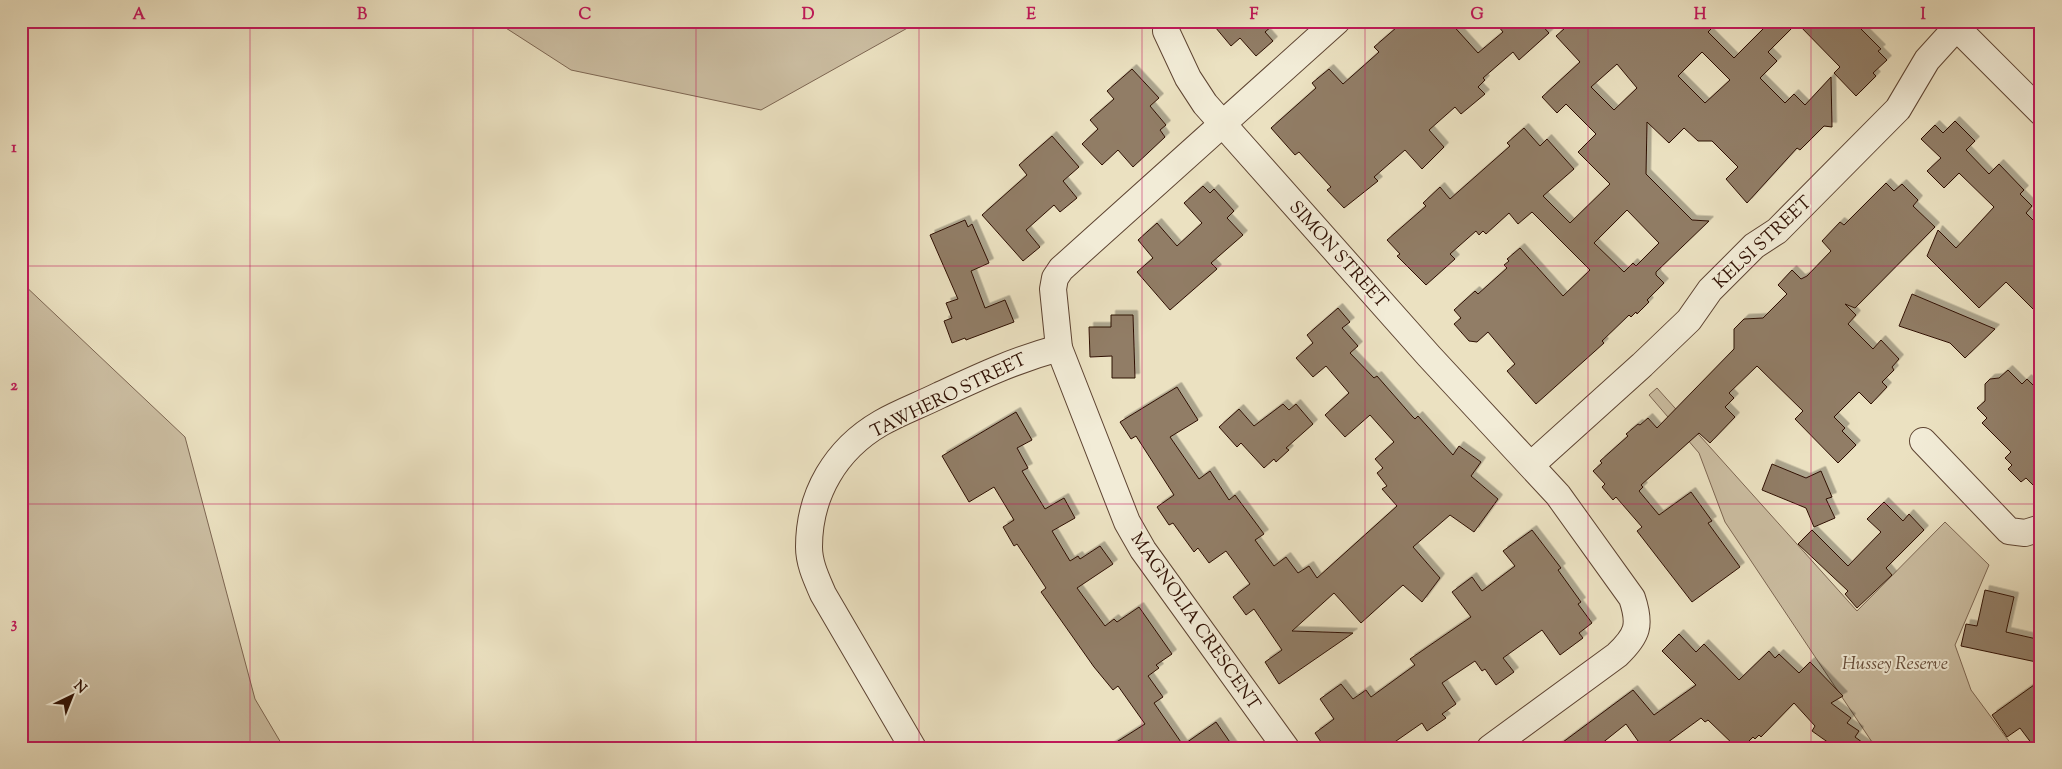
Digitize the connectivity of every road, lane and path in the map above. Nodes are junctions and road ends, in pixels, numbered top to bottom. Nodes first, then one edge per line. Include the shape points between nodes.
1 (1337, 21) edge
2 (1953, 25) edge
3 (1166, 31) dead end
4 (2041, 112) edge
5 (1222, 123) junction
6 (1059, 348) junction
7 (1923, 441) dead end
8 (1531, 464) junction
9 (2041, 528) edge
10 (913, 748) edge
11 (1286, 748) edge
12 (1490, 748) edge

1 - 5 street, MAGNOLIA CRESCENT
2 - 4 street
2 - 8 street, KELSI STREET via 1927,60 1898,109 1777,231 1754,246 1710,290 1689,320
3 - 5 street, SIMON STREET via 1196,92
5 - 6 street, MAGNOLIA CRESCENT via 1061,269 1053,289
5 - 8 street, SIMON STREET via 1429,356
6 - 10 street, TAWHERO STREET via 1005,364 881,423 836,461 822,484 812,515 809,548 814,572 823,594
6 - 11 street, MAGNOLIA CRESCENT via 1134,536
7 - 9 street via 2009,531 2025,533
8 - 12 street via 1622,582 1638,615 1637,627 1631,642 1617,655

